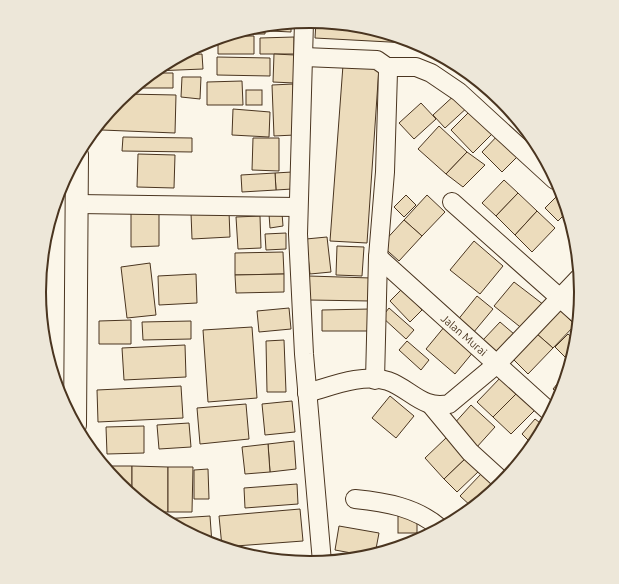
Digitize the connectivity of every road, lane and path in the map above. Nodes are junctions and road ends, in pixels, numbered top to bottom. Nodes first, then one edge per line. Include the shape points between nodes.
1 (304, 28) edge
2 (304, 58) junction
3 (386, 67) junction
4 (542, 167) edge
5 (76, 169) edge
6 (452, 202) dead end
7 (78, 204) junction
8 (298, 207) junction
9 (378, 257) junction
10 (574, 284) edge
11 (560, 300) junction
12 (573, 310) edge
13 (497, 364) junction
14 (375, 380) junction
15 (307, 393) junction
16 (431, 405) junction
17 (546, 409) edge
18 (75, 413) edge
19 (498, 477) edge
20 (354, 499) dead end
21 (435, 524) edge
22 (321, 555) edge

1 - 2 street
2 - 3 street via 377,60
2 - 8 street
3 - 4 street via 416,67 431,73 459,92
3 - 9 street via 388,120
5 - 7 street
6 - 11 street
7 - 8 street
7 - 18 street
8 - 15 street
9 - 13 street, Jalan Murai
9 - 14 street
10 - 11 street
11 - 12 street
11 - 13 street
13 - 16 street via 454,402 440,406
13 - 17 street, Jalan Murai
14 - 15 street via 351,381
14 - 16 street via 390,382
15 - 22 street
16 - 19 street via 470,452
20 - 21 street via 393,504

